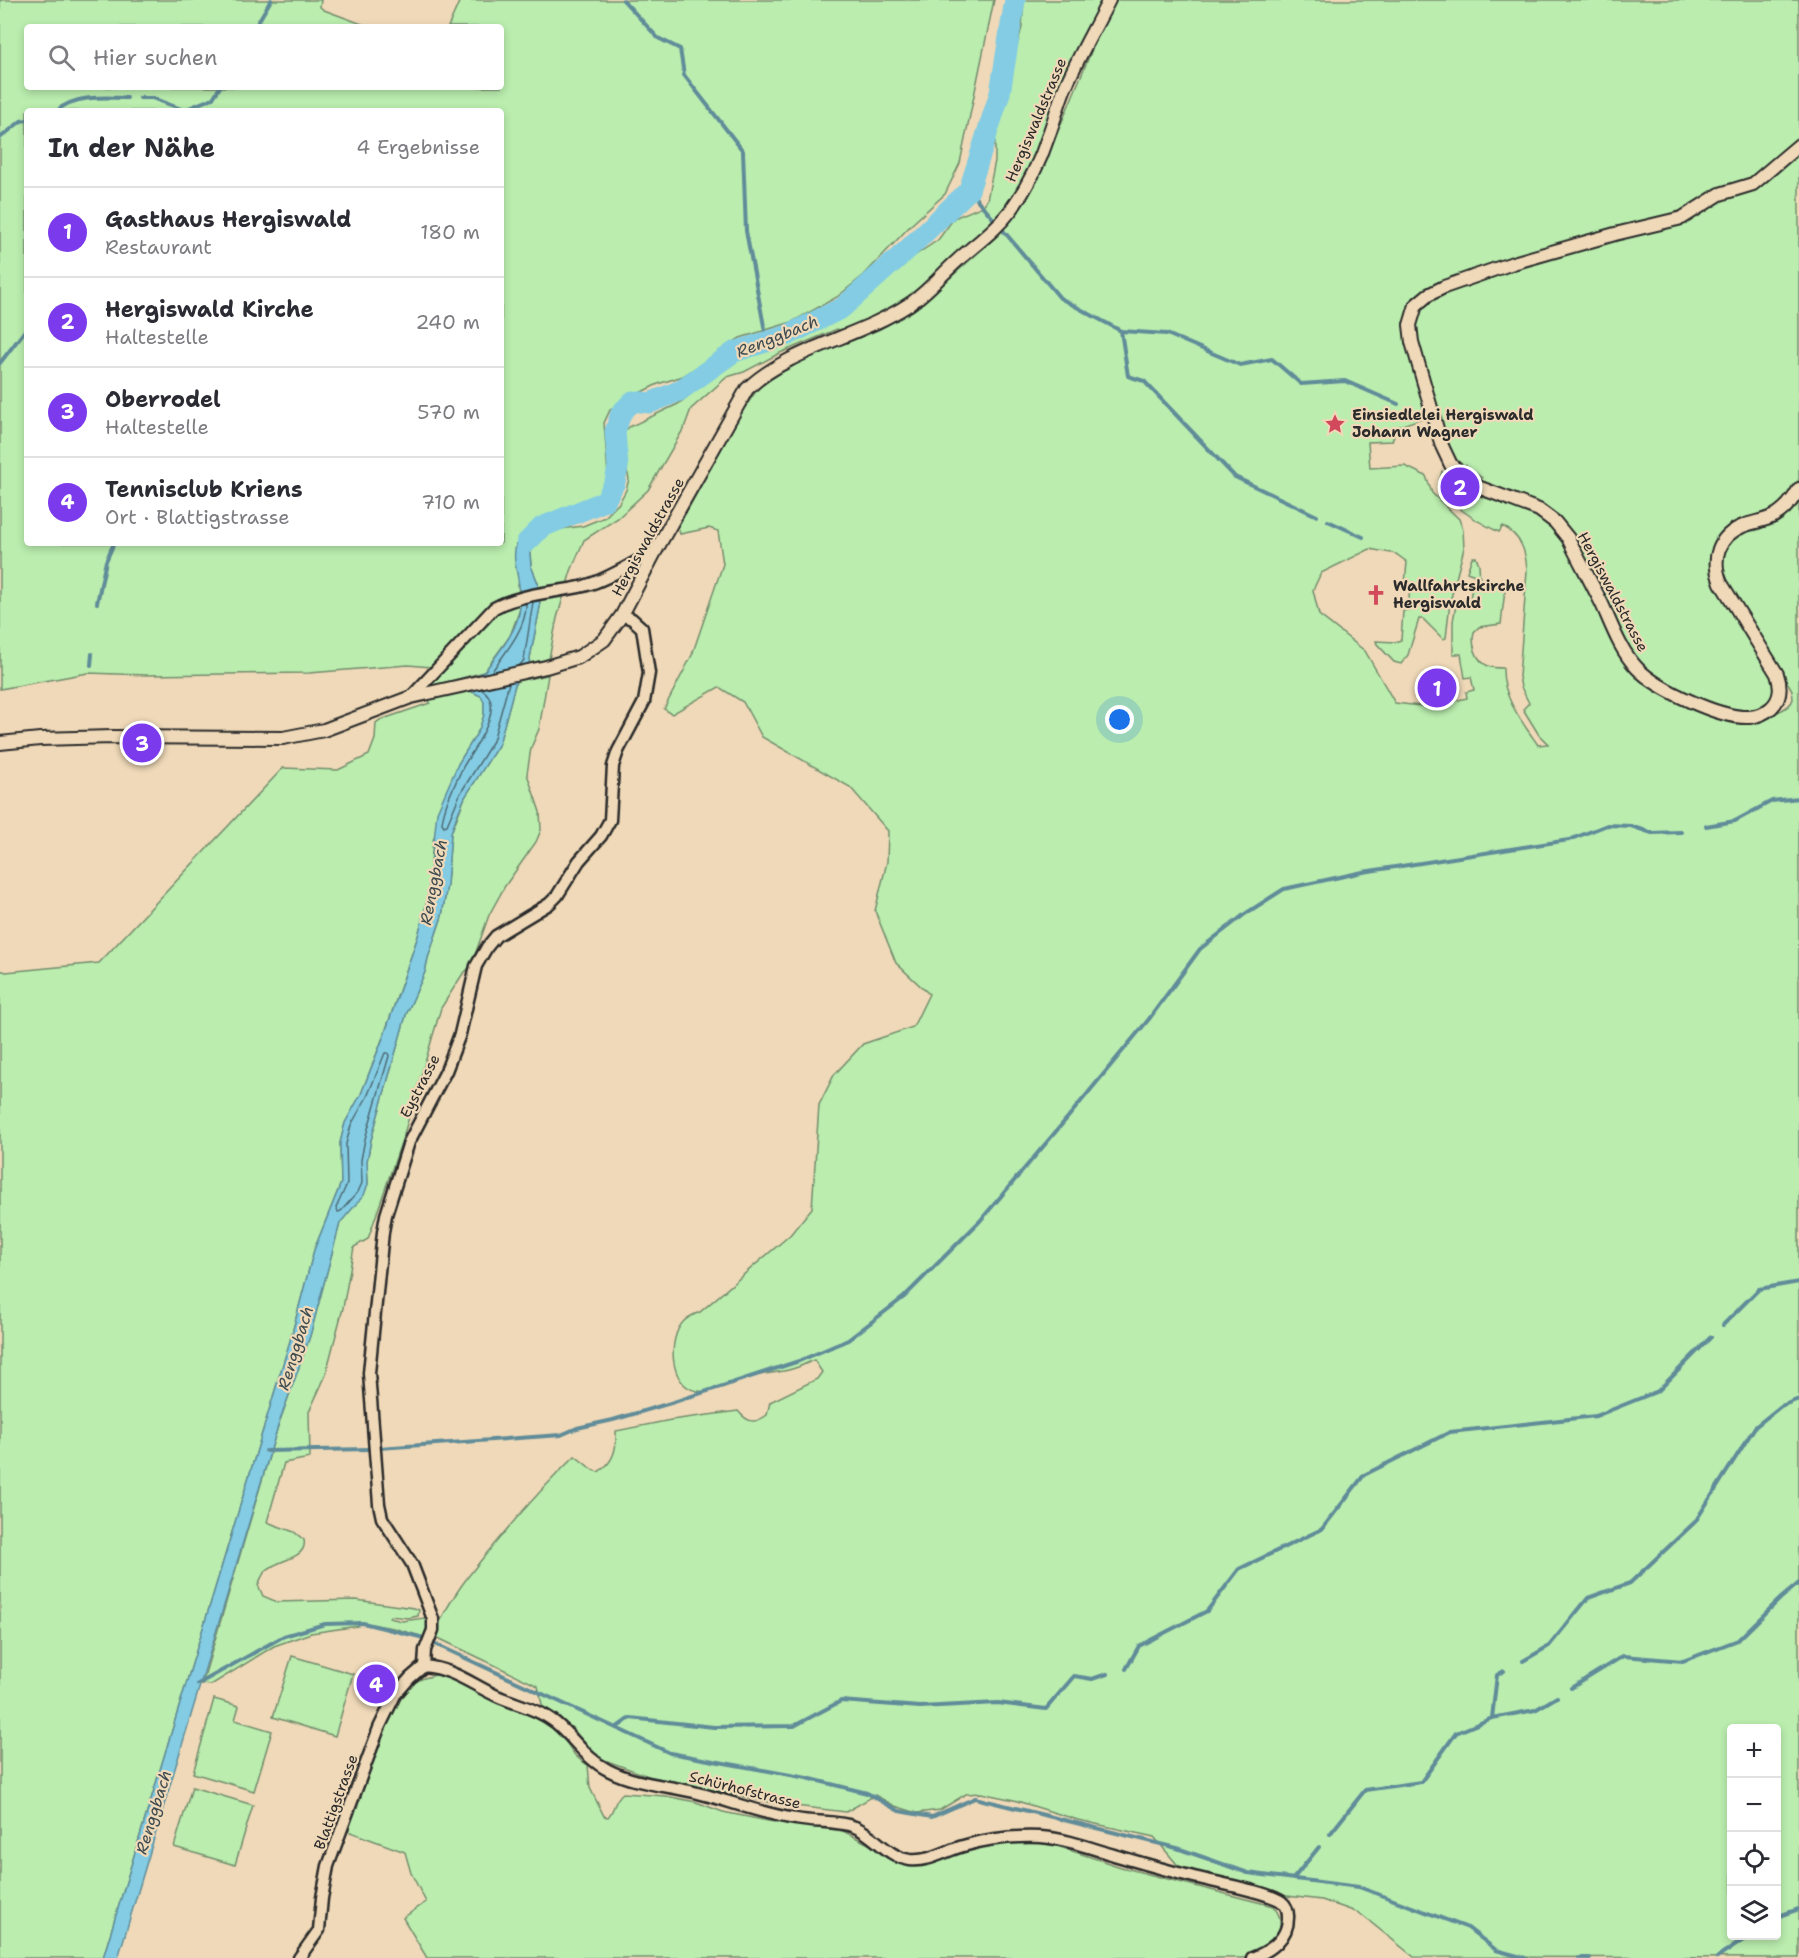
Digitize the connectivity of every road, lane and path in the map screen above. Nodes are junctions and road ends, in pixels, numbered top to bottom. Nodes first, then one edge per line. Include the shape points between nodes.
1 (1109, 0) edge
2 (1799, 145) edge
3 (1799, 489) edge
4 (655, 552) junction
5 (622, 615) junction
6 (411, 697) junction
7 (0, 743) edge
8 (424, 1666) junction
9 (299, 1958) edge
10 (1252, 1958) edge

1 - 4 street, Hergiswaldstrasse via 1064,90 1038,162 1004,219 908,305 779,366 747,389
2 - 3 street, Hergiswaldstrasse via 1753,184 1720,195 1682,218 1513,263 1444,287 1416,305 1410,325 1439,436 1451,465 1478,487 1530,505 1555,522 1568,538 1628,656 1647,677 1677,695 1744,717 1769,710 1777,700 1777,674 1720,583 1716,555 1729,534 1780,512
4 - 5 street, Hergiswaldstrasse
4 - 6 street via 612,576 583,586 508,600 494,608
5 - 6 street, Hergiswaldstrasse via 604,639 579,657
5 - 8 street, Eystrasse via 642,628 649,673 644,702 613,766 610,820 557,896 496,936 476,966 460,1034 446,1071 409,1142 382,1233 369,1372 379,1504 382,1518 412,1564 433,1619
6 - 7 street, Hergiswaldstrasse via 324,730 283,738 102,737
8 - 9 street, Blattigstrasse via 395,1695 379,1728 328,1866 319,1930
8 - 10 street, Schürhofstrasse via 455,1673 542,1713 592,1761 608,1770 796,1820 841,1823 857,1828 908,1860 927,1859 985,1840 1044,1837 1267,1895 1283,1903 1287,1910 1286,1930 1271,1948

